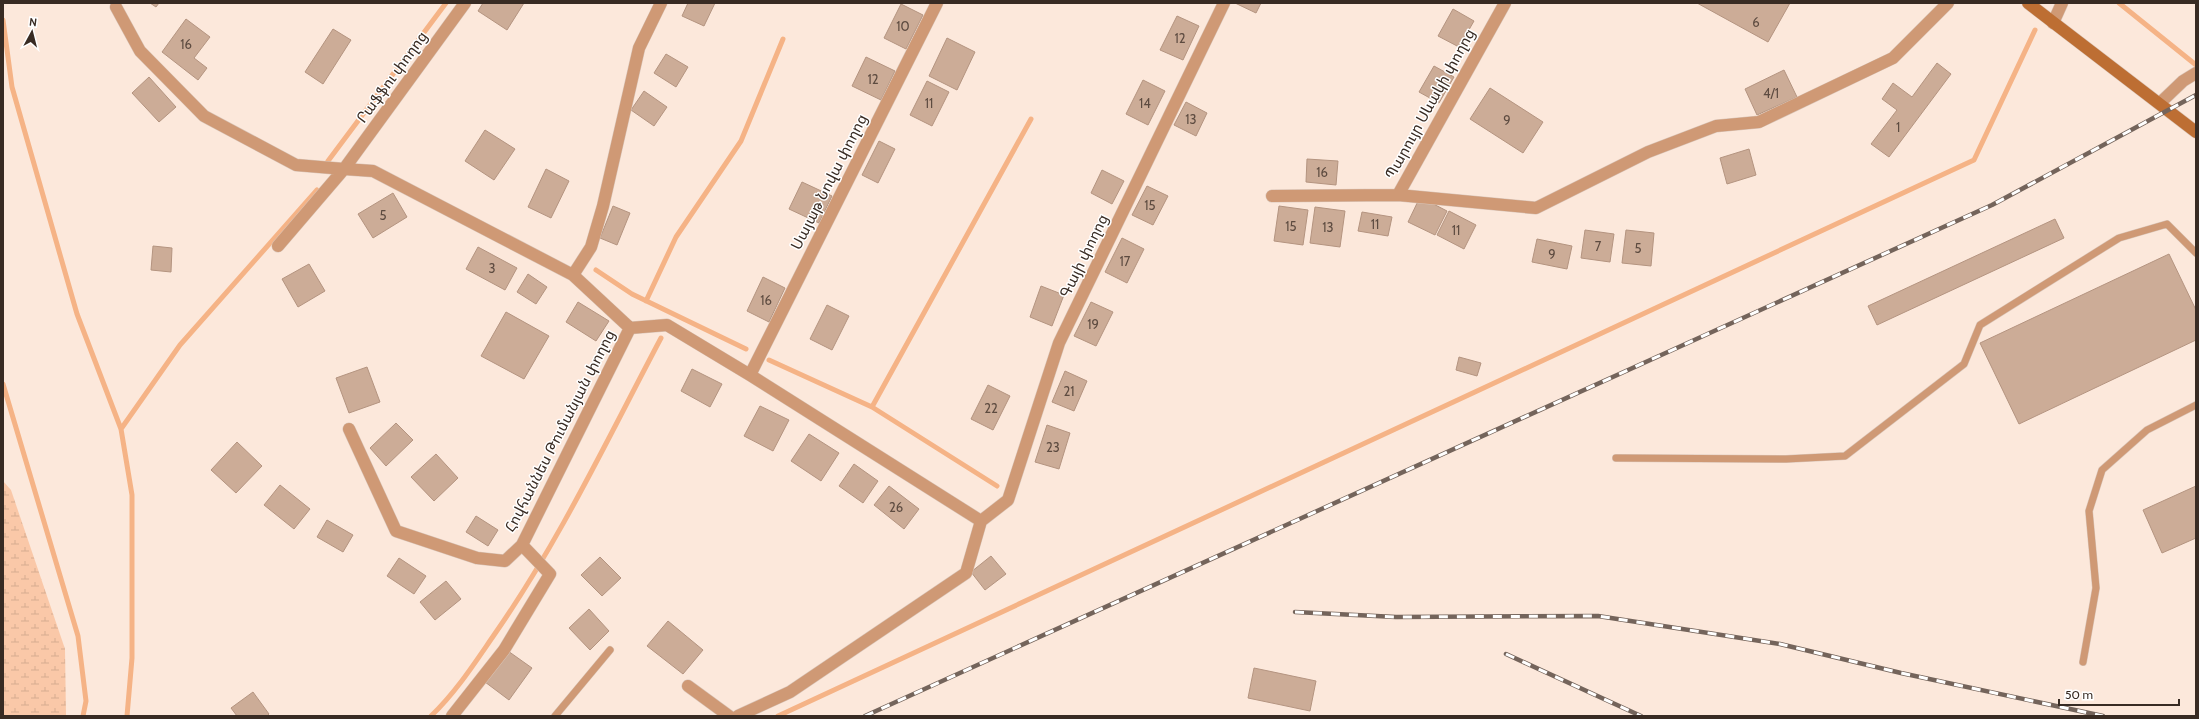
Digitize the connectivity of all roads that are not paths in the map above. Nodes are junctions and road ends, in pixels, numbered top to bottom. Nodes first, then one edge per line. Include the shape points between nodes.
1 (465, 3) edge
2 (661, 3) edge
3 (937, 3) edge
4 (1224, 3) edge
5 (1505, 3) edge
6 (1948, 3) edge
7 (2028, 3) edge
8 (2062, 3) edge
9 (116, 7) dead end
10 (2053, 23) junction
11 (2196, 73) edge
12 (2160, 103) junction
13 (2196, 132) edge
14 (344, 169) junction
15 (1398, 195) junction
16 (1272, 196) dead end
17 (278, 246) dead end
18 (2196, 253) edge
19 (574, 274) junction
20 (630, 328) junction
21 (750, 374) junction
22 (2196, 405) edge
23 (349, 429) dead end
24 (1616, 458) dead end
25 (981, 521) junction
26 (522, 545) junction
27 (610, 650) dead end
28 (2082, 662) dead end
29 (688, 686) dead end
30 (452, 716) edge
31 (555, 716) edge
32 (729, 716) edge
33 (738, 716) edge

1 - 14 street, Րաֆֆու փողոց
2 - 19 street via 638,48 603,206 591,247
3 - 21 street, Սայաթ Նովա փողոց
4 - 25 street, Գայի փողոց via 1059,343 1008,500
5 - 15 street, Պարույր Սևակի փողոց
6 - 15 street via 1893,58 1759,122 1716,126 1648,152 1536,208
7 - 10 main road
8 - 10 street
9 - 14 street, Հովհաննես Թումանյան փողոց via 140,51 204,116 296,165
10 - 12 main road
11 - 12 street via 2183,81
12 - 13 main road
14 - 17 street, Րաֆֆու փողոց
14 - 19 street, Հովհաննես Թումանյան փողոց via 373,171
15 - 16 street, Պարույր Սևակի փողոց
18 - 24 lane via 2167,224 2119,238 1980,325 1964,364 1845,456 1786,459
19 - 20 street, Հովհաննես Թումանյան փողոց
20 - 21 street via 667,325
20 - 26 street, Հովհաննես Թումանյան փողոց
21 - 25 street
22 - 28 lane via 2147,430 2102,470 2089,511 2096,588
23 - 26 street, Հովհաննես Թումանյան փողոց via 396,531 477,558 505,561
25 - 33 street via 966,573 790,692
26 - 30 street via 550,574 504,650
27 - 31 lane
29 - 32 street

